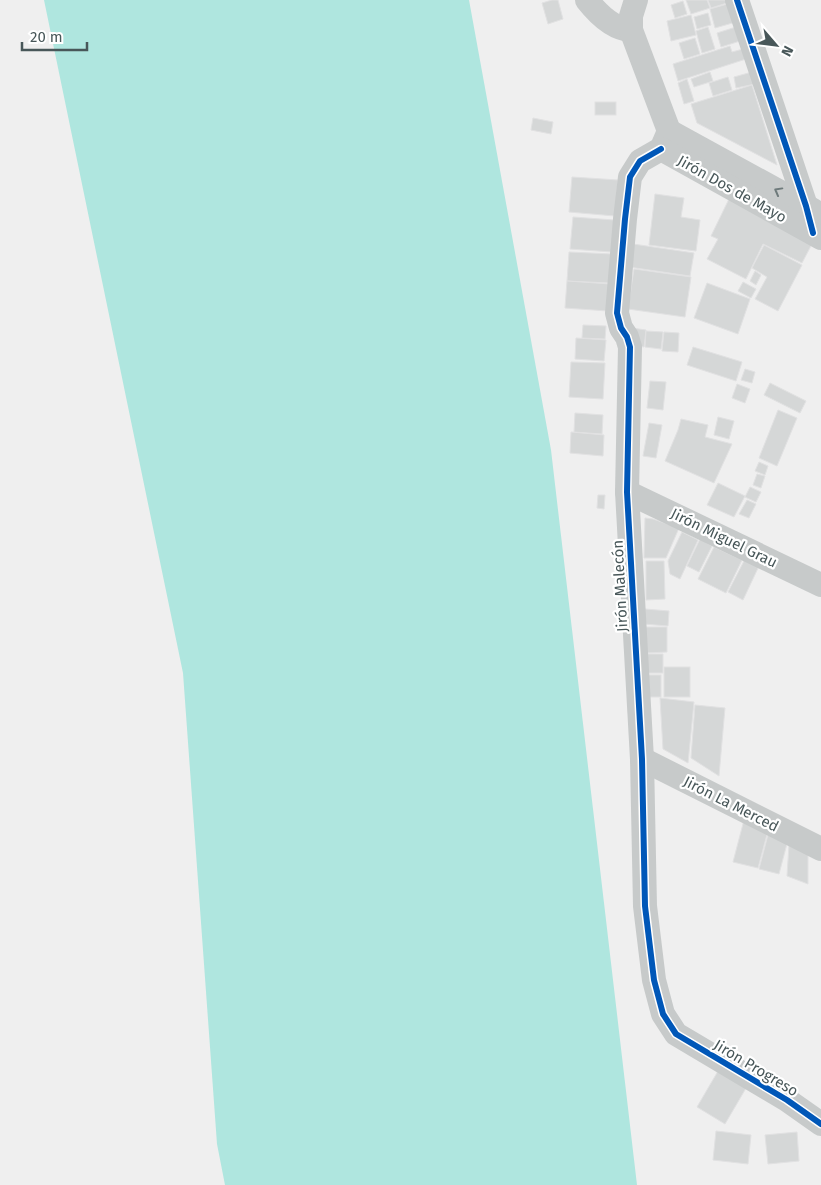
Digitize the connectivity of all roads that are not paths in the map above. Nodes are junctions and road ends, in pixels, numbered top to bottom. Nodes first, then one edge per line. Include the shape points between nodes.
1 (587, 0) edge
2 (636, 0) edge
3 (737, 0) edge
4 (631, 30) junction
5 (665, 140) junction
6 (815, 223) edge
7 (627, 492) junction
8 (821, 585) edge
9 (642, 759) junction
10 (821, 849) edge
11 (676, 1034) joint
12 (821, 1124) edge

1 - 4 street via 606,20 624,30
2 - 4 street
3 - 6 street
4 - 5 street
5 - 6 street, Jirón Dos de Mayo
5 - 7 street, Jirón Malecón via 640,161 630,177 625,219 617,312 630,346
7 - 8 street, Jirón Miguel Grau
7 - 9 street, Jirón Malecón
9 - 10 street, Jirón La Merced
9 - 11 street, Jirón Malecón via 645,906 654,980 663,1014
11 - 12 street, Jirón Progreso

